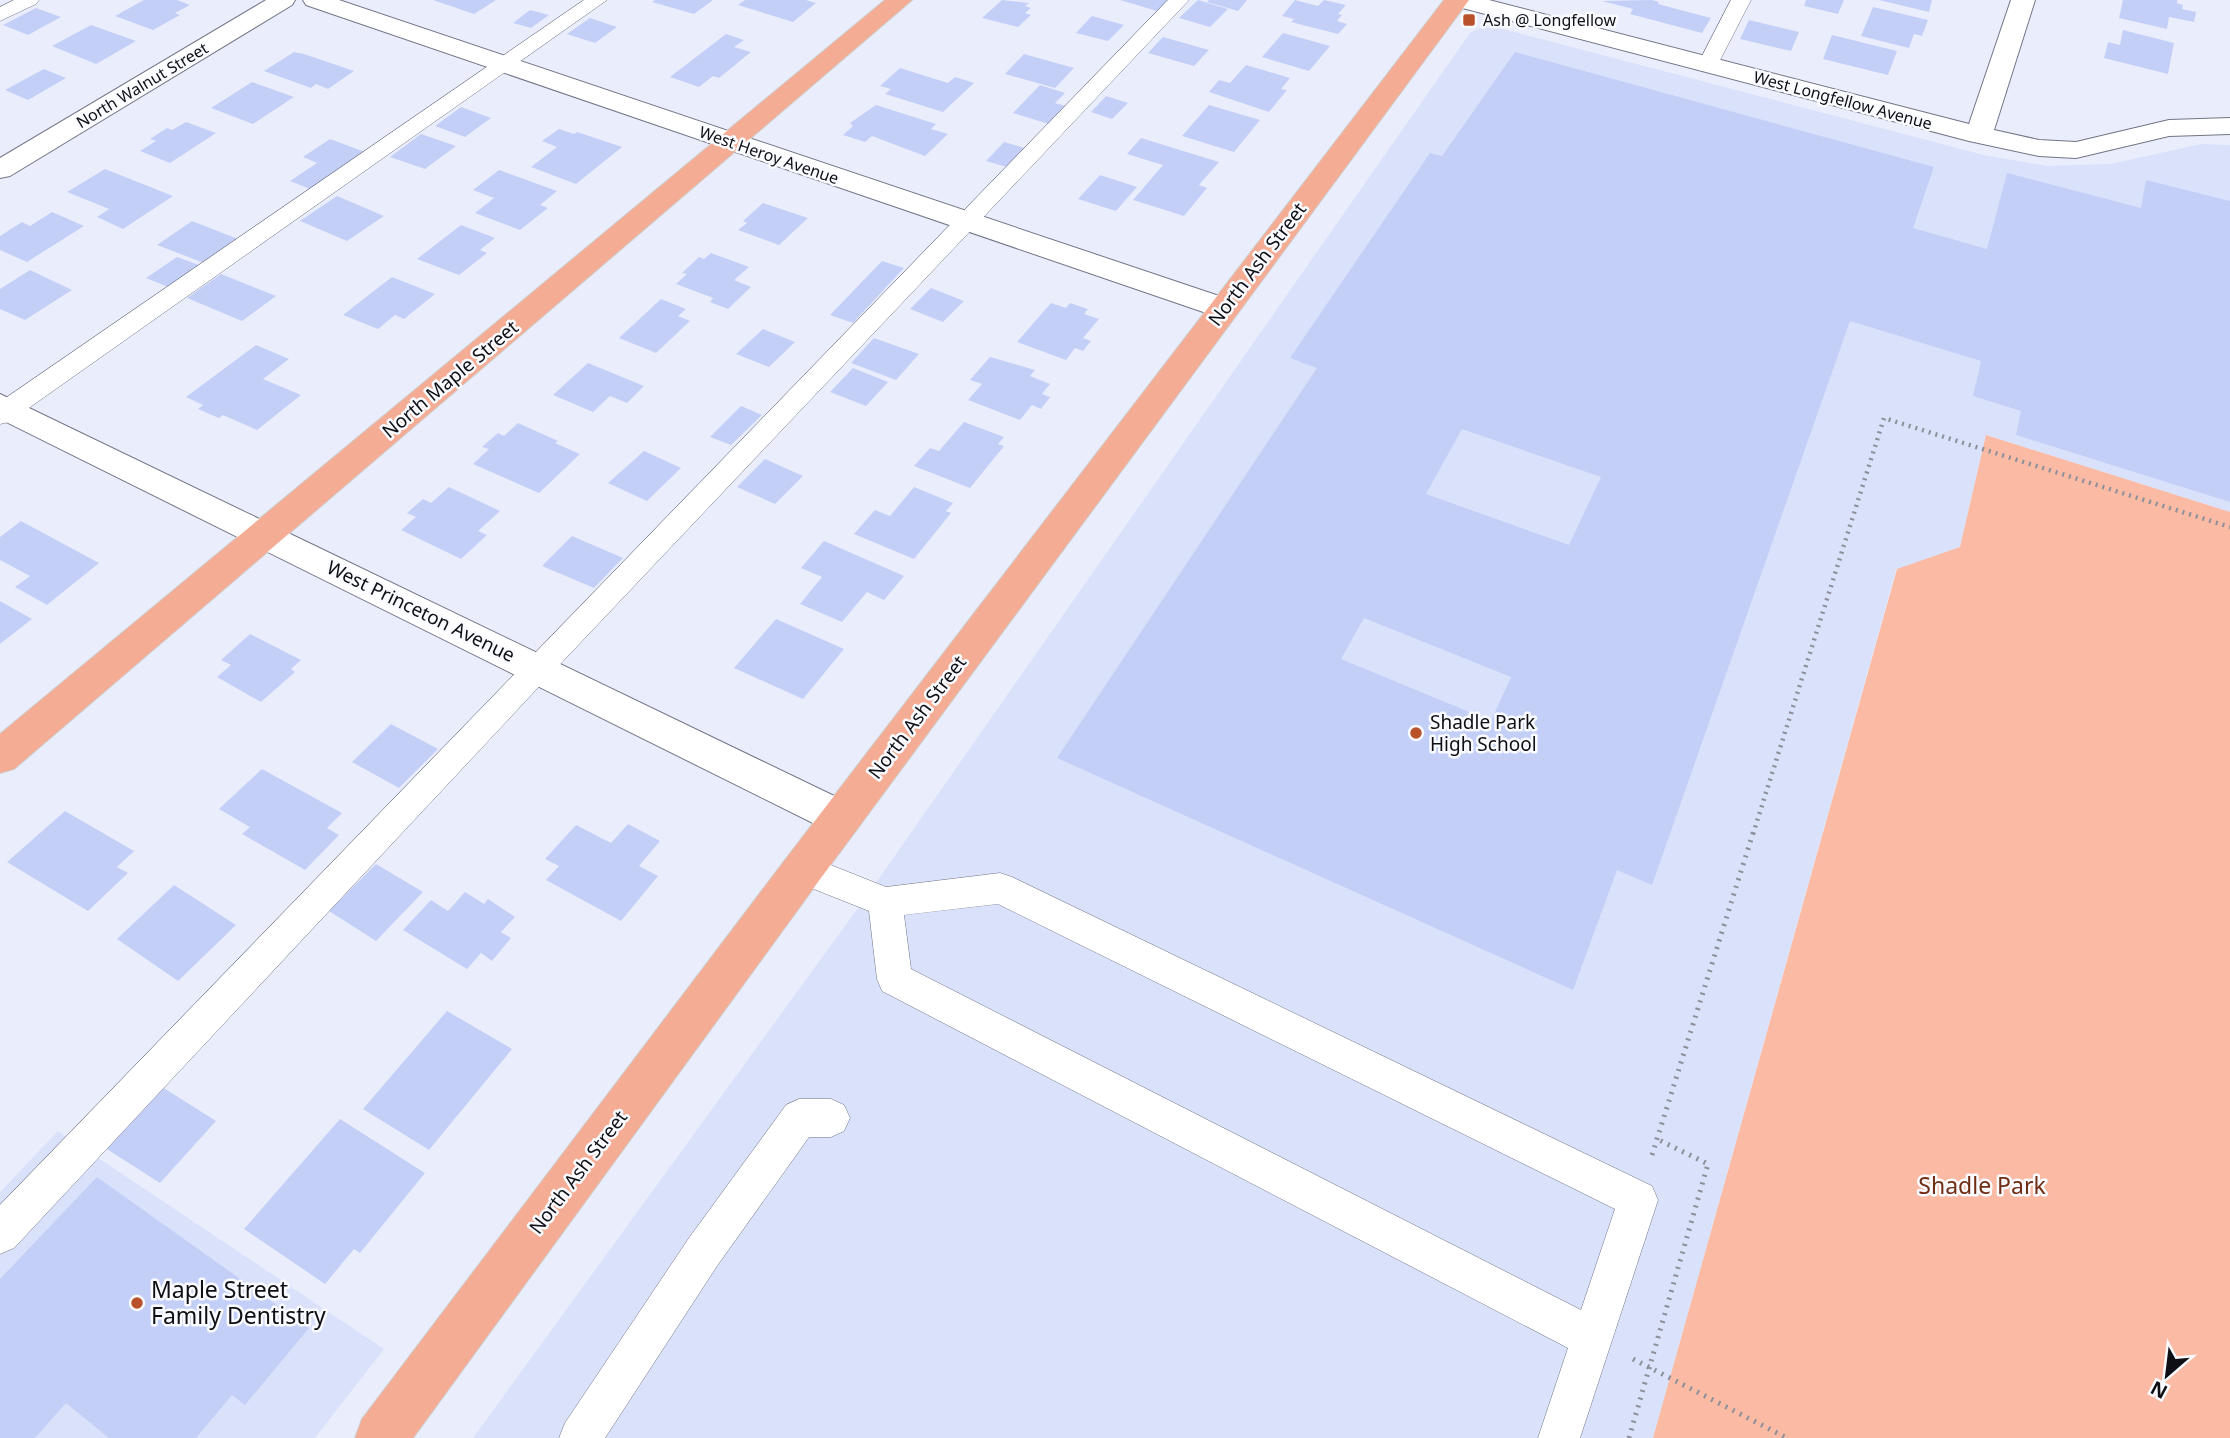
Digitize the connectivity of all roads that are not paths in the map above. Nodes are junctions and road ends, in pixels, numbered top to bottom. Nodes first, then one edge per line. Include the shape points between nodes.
1 (29, 0) edge
2 (283, 0) edge
3 (315, 0) edge
4 (597, 0) edge
5 (900, 0) edge
6 (1179, 0) edge
7 (1458, 0) edge
8 (1741, 0) edge
9 (2023, 0) edge
10 (0, 15) edge
11 (1709, 64) junction
12 (505, 65) junction
13 (2230, 126) edge
14 (1979, 135) junction
15 (730, 143) junction
16 (0, 170) edge
17 (965, 221) junction
18 (1223, 308) junction
19 (3, 409) edge
20 (266, 534) junction
21 (537, 668) junction
22 (0, 757) edge
23 (841, 818) junction
24 (803, 869) junction
25 (886, 902) junction
26 (831, 1118) dead end
27 (0, 1234) edge
28 (1592, 1338) junction
29 (381, 1438) edge
30 (580, 1438) edge
31 (1559, 1438) edge

1 - 10 lane
2 - 16 street, North Walnut Street
3 - 12 street, West Heroy Avenue
4 - 12 lane
5 - 15 main road, North Maple Street
6 - 17 lane
7 - 11 street, West Longfellow Avenue
7 - 18 main road, North Ash Street
8 - 11 lane
9 - 14 street
11 - 14 street, West Longfellow Avenue
12 - 15 street, West Heroy Avenue
12 - 19 lane
13 - 14 street, West Longfellow Avenue via 2161,129 2075,150
15 - 17 street, West Heroy Avenue
15 - 20 main road, North Maple Street
17 - 18 street, West Heroy Avenue
17 - 21 lane
18 - 23 main road, North Ash Street
19 - 20 street, West Princeton Avenue
20 - 21 street, West Princeton Avenue
20 - 22 main road, North Maple Street
21 - 23 street, West Princeton Avenue
21 - 27 lane
23 - 24 main road, North Ash Street
24 - 25 lane
24 - 29 main road, North Ash Street
25 - 28 lane via 895,979
25 - 28 lane via 1000,888 1638,1199
26 - 30 lane via 799,1118 703,1252
28 - 31 lane

